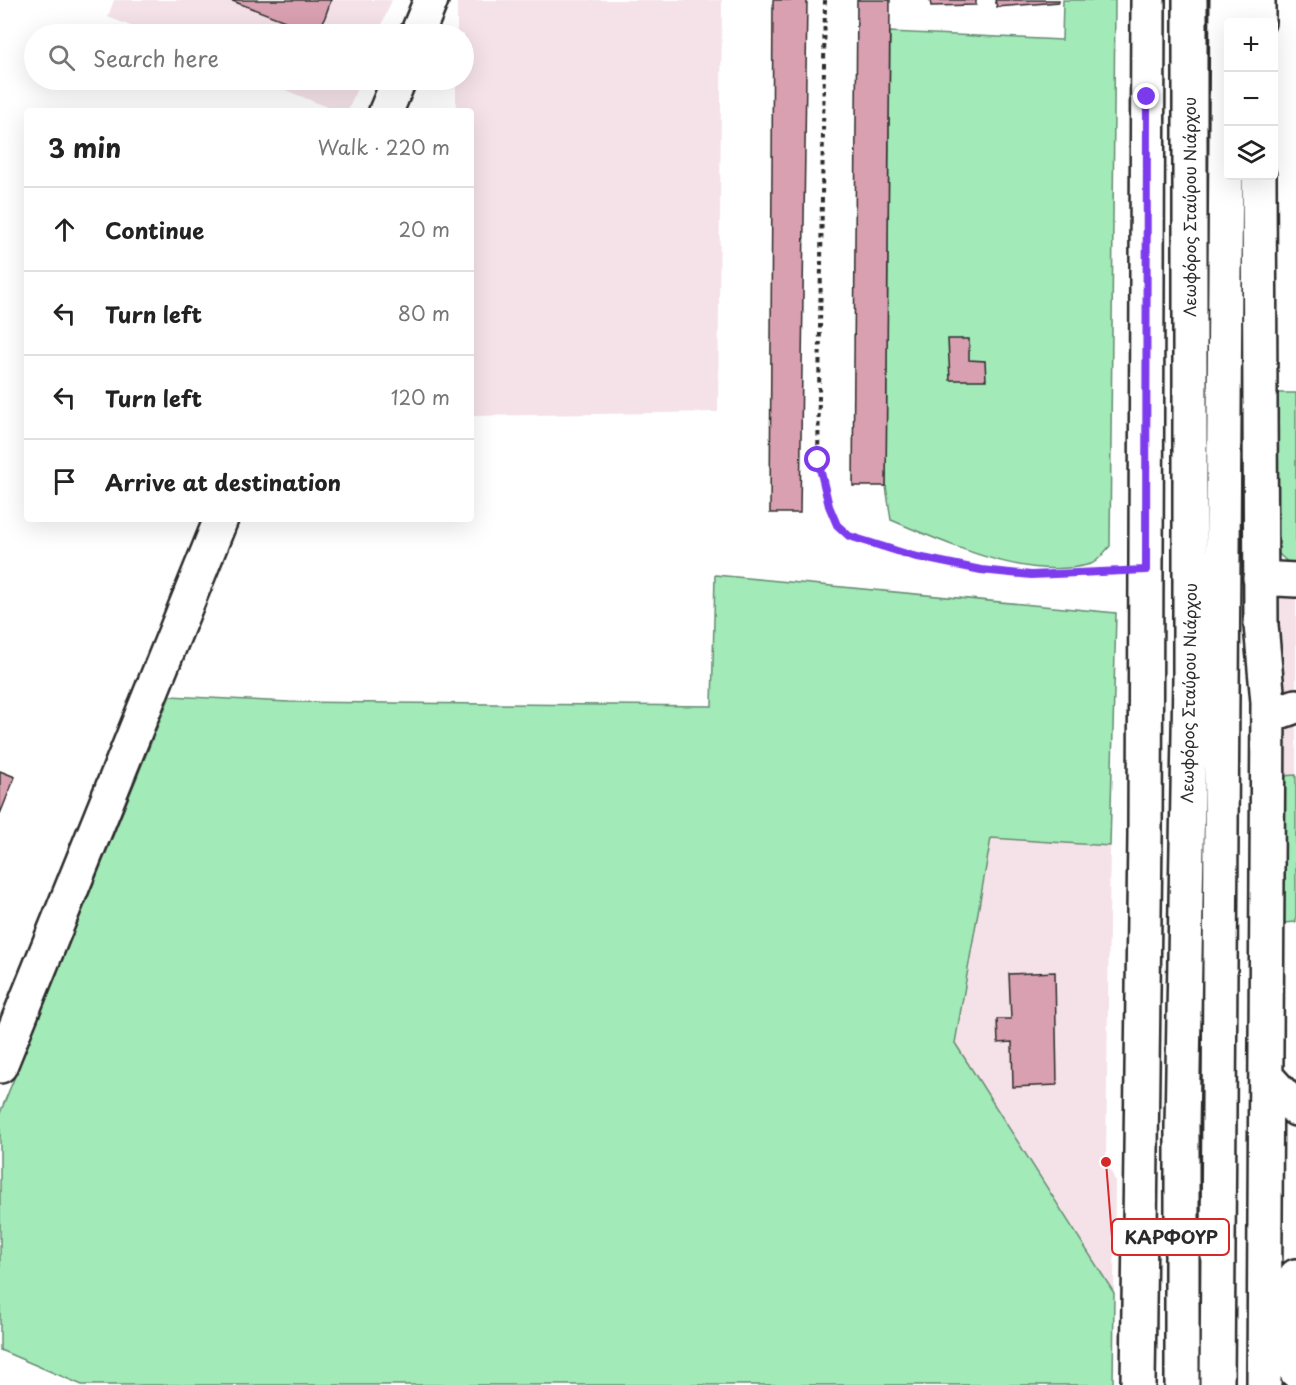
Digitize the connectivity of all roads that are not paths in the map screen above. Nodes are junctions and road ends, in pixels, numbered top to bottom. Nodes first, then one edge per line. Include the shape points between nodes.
1 (431, 0) edge
2 (1148, 0) edge
3 (1190, 0) edge
4 (1227, 0) edge
5 (1258, 0) edge
6 (1258, 18) edge
7 (421, 24) edge
8 (395, 90) edge
9 (387, 108) edge
10 (1258, 180) edge
11 (220, 522) edge
12 (1285, 582) edge
13 (1282, 681) edge
14 (1282, 711) edge
15 (0, 1066) edge
16 (1266, 1076) junction
17 (1296, 1109) edge
18 (1296, 1276) edge
19 (1296, 1303) edge
20 (1296, 1354) edge
21 (1138, 1385) edge
22 (1182, 1385) edge
23 (1216, 1385) edge
24 (1264, 1385) edge

1 - 7 street
2 - 21 street
3 - 22 street, Λεωφόρος Σταύρου Νιάρχου via 1190,678
4 - 23 street, Λεωφόρος Σταύρου Νιάρχου
5 - 6 street
8 - 9 street
10 - 12 street
11 - 15 street
12 - 13 street via 1261,625
13 - 14 street
14 - 16 street
16 - 17 street
16 - 24 street
18 - 19 street
19 - 20 street

